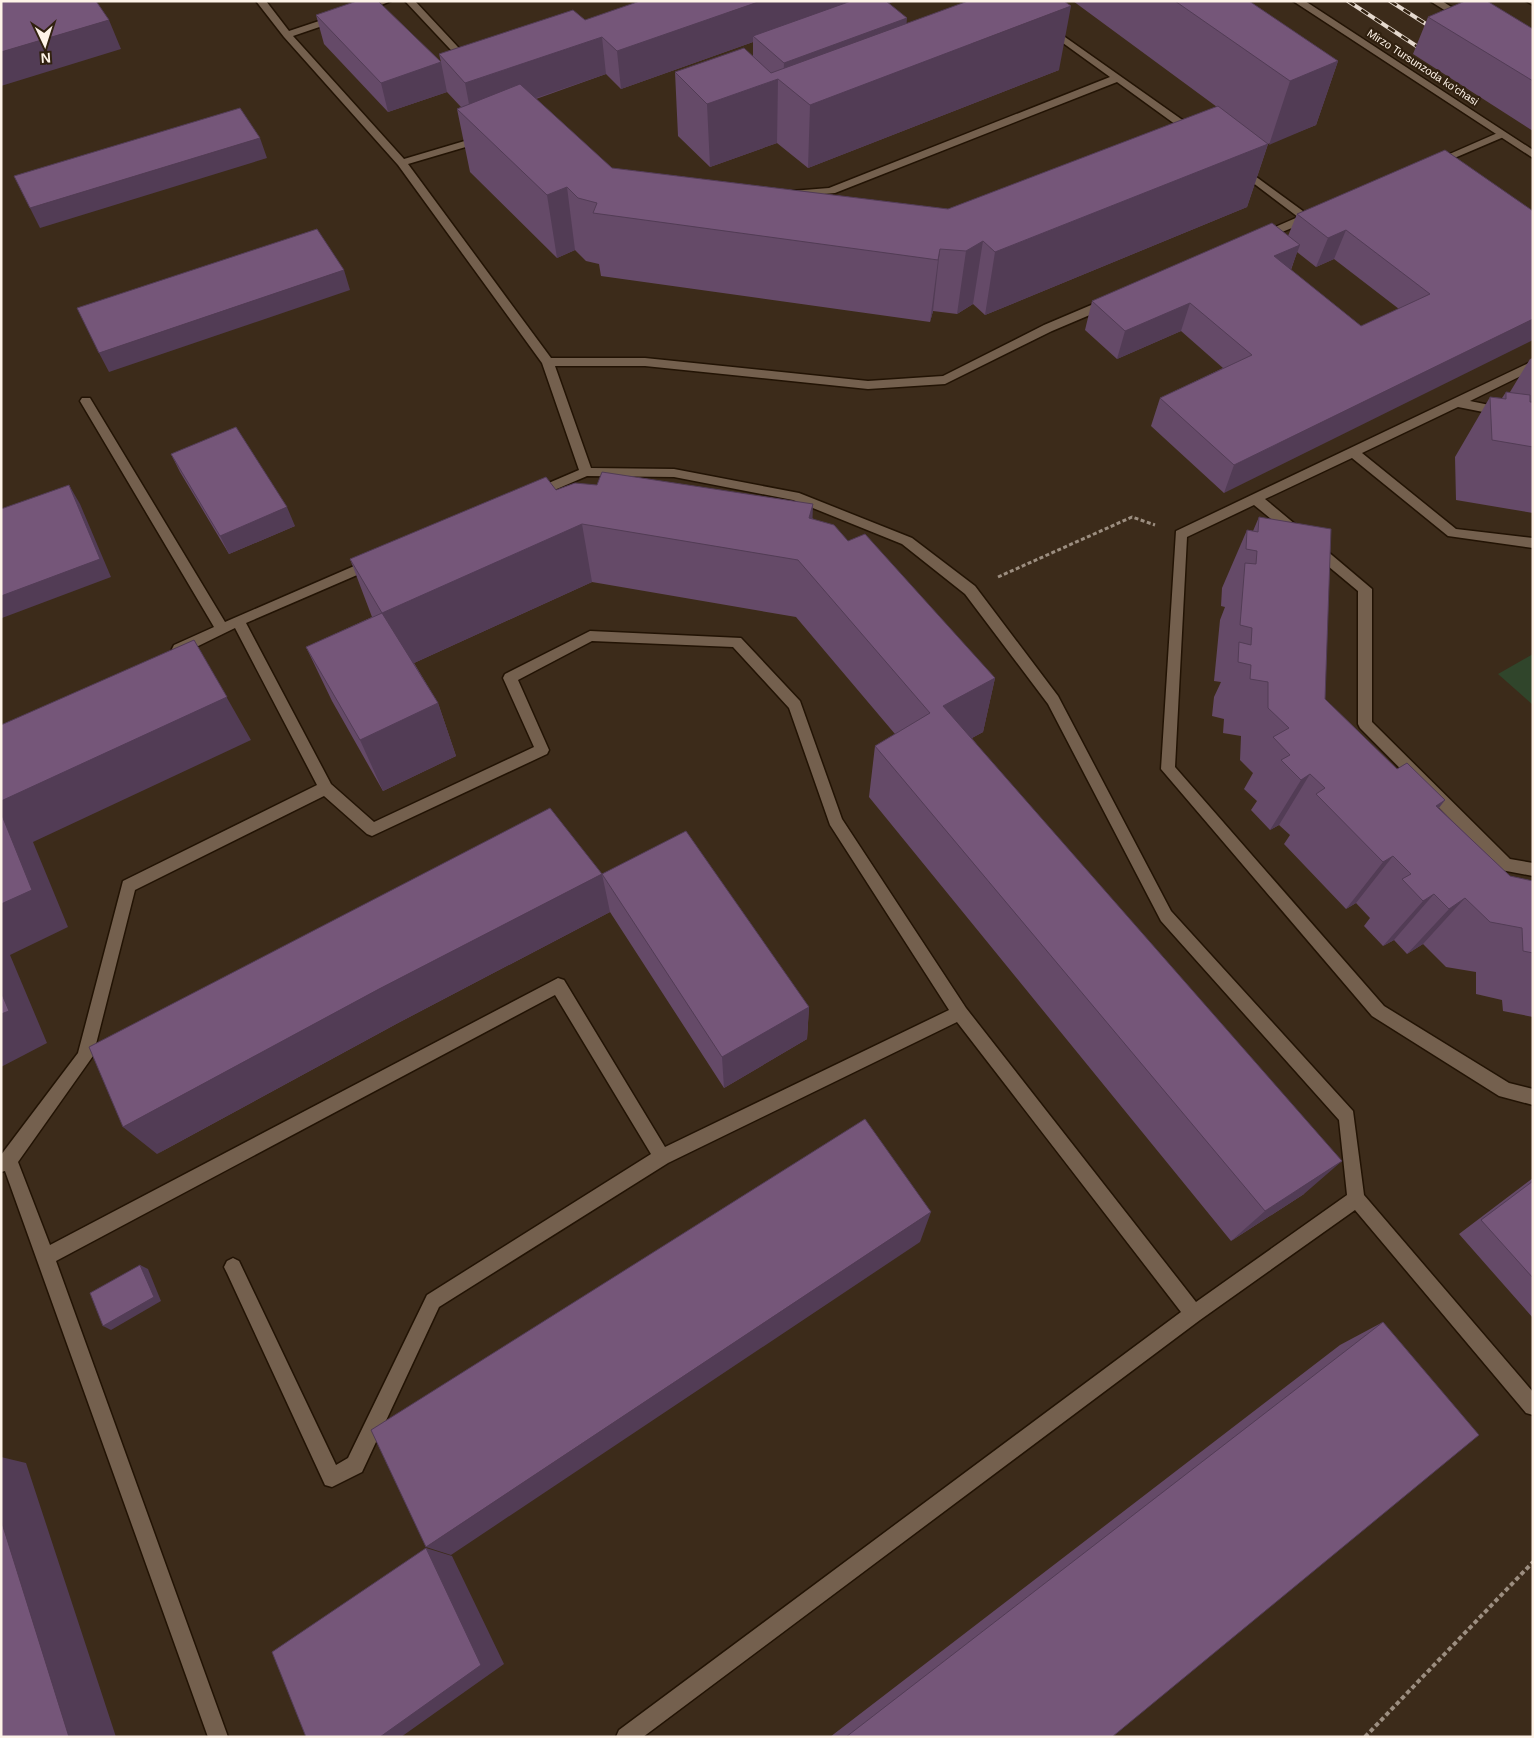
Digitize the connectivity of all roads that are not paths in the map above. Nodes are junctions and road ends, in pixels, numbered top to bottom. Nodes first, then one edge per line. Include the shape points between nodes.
1 (261, 1) edge
2 (386, 1) edge
3 (410, 1) edge
4 (1298, 1) edge
5 (1435, 1) edge
6 (1040, 23) dead end
7 (1476, 26) edge
8 (287, 34) junction
9 (480, 64) edge
10 (1118, 78) junction
11 (497, 134) edge
12 (1502, 134) junction
13 (1194, 137) edge
14 (1533, 155) edge
15 (402, 163) junction
16 (1234, 164) edge
17 (1423, 168) edge
18 (782, 195) edge
19 (1324, 210) edge
20 (1306, 218) junction
21 (1252, 241) edge
22 (1119, 298) edge
23 (548, 362) junction
24 (1533, 365) edge
25 (86, 401) dead end
26 (1457, 404) junction
27 (1533, 418) edge
28 (1352, 452) junction
29 (586, 472) junction
30 (522, 499) edge
31 (1256, 499) junction
32 (1533, 543) edge
33 (385, 558) edge
34 (238, 621) junction
35 (222, 629) junction
36 (169, 654) edge
37 (326, 788) junction
38 (1533, 870) edge
39 (960, 1013) junction
40 (1533, 1097) edge
41 (662, 1157) junction
42 (5, 1162) edge
43 (1356, 1199) junction
44 (46, 1257) junction
45 (232, 1267) dead end
46 (1194, 1314) junction
47 (1533, 1406) edge
48 (218, 1737) edge
49 (626, 1737) edge

1 - 8 main road
2 - 8 main road
3 - 9 main road via 471,66
4 - 12 main road, Mirzo Tursunzoda ko'chasi
5 - 7 main road
6 - 10 main road
8 - 15 main road
10 - 13 main road
10 - 18 main road via 831,191
11 - 15 main road
12 - 14 main road, Mirzo Tursunzoda ko'chasi
12 - 17 main road
15 - 23 main road
16 - 20 main road
19 - 20 main road
20 - 21 main road
22 - 23 main road via 1048,328 945,380 868,385 645,362
23 - 29 main road
24 - 26 main road
25 - 35 main road
26 - 27 main road
26 - 28 main road
28 - 31 main road
28 - 32 main road via 1453,533
29 - 30 main road
29 - 43 main road via 674,473 795,496 907,541 970,590 1053,700 1166,916 1347,1118
31 - 38 main road via 1365,589 1365,724 1506,865
31 - 40 main road via 1181,534 1168,769 1378,1011 1505,1090
33 - 34 main road
34 - 35 main road
34 - 37 main road
35 - 36 main road
37 - 39 main road via 372,830 542,750 510,678 590,636 736,642 796,705 835,821
37 - 42 main road via 128,886 85,1056
39 - 41 main road
39 - 46 main road
41 - 44 main road via 558,985
41 - 45 main road via 434,1301 355,1465 332,1478
42 - 44 main road
43 - 46 main road
43 - 47 main road
44 - 48 main road
46 - 49 main road

